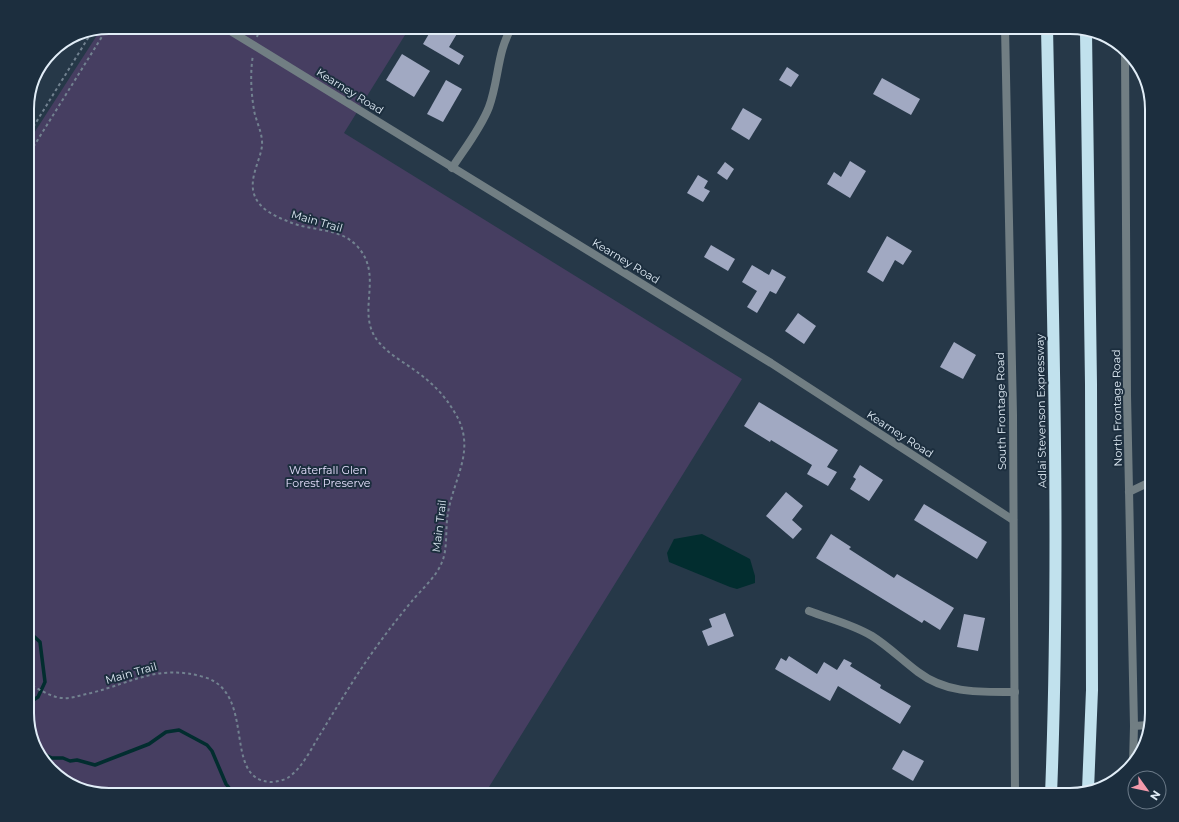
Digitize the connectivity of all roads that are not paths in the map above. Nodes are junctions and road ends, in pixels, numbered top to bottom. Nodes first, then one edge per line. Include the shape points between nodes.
1 (235, 34) edge
2 (508, 34) edge
3 (1004, 34) edge
4 (1047, 34) edge
5 (1086, 36) edge
6 (1125, 59) edge
7 (452, 168) junction
8 (1145, 484) edge
9 (1129, 492) junction
10 (1012, 520) junction
11 (809, 611) dead end
12 (1015, 692) junction
13 (1143, 725) edge
14 (1134, 726) junction
15 (1133, 752) edge
16 (1088, 785) edge
17 (1015, 788) edge
18 (1051, 788) edge

1 - 7 street, Kearney Road
2 - 7 street via 500,54 489,107
3 - 10 street, South Frontage Road via 1013,415
4 - 18 highway, Adlai Stevenson Expressway via 1056,689
5 - 16 highway via 1092,682
6 - 9 street, North Frontage Road
7 - 10 street, Kearney Road via 771,362
8 - 9 street
9 - 14 street, North Frontage Road
10 - 12 street, South Frontage Road
11 - 12 street via 857,628 925,677 947,687 968,692
12 - 17 street, South Frontage Road
13 - 14 street
14 - 15 street, North Frontage Road

